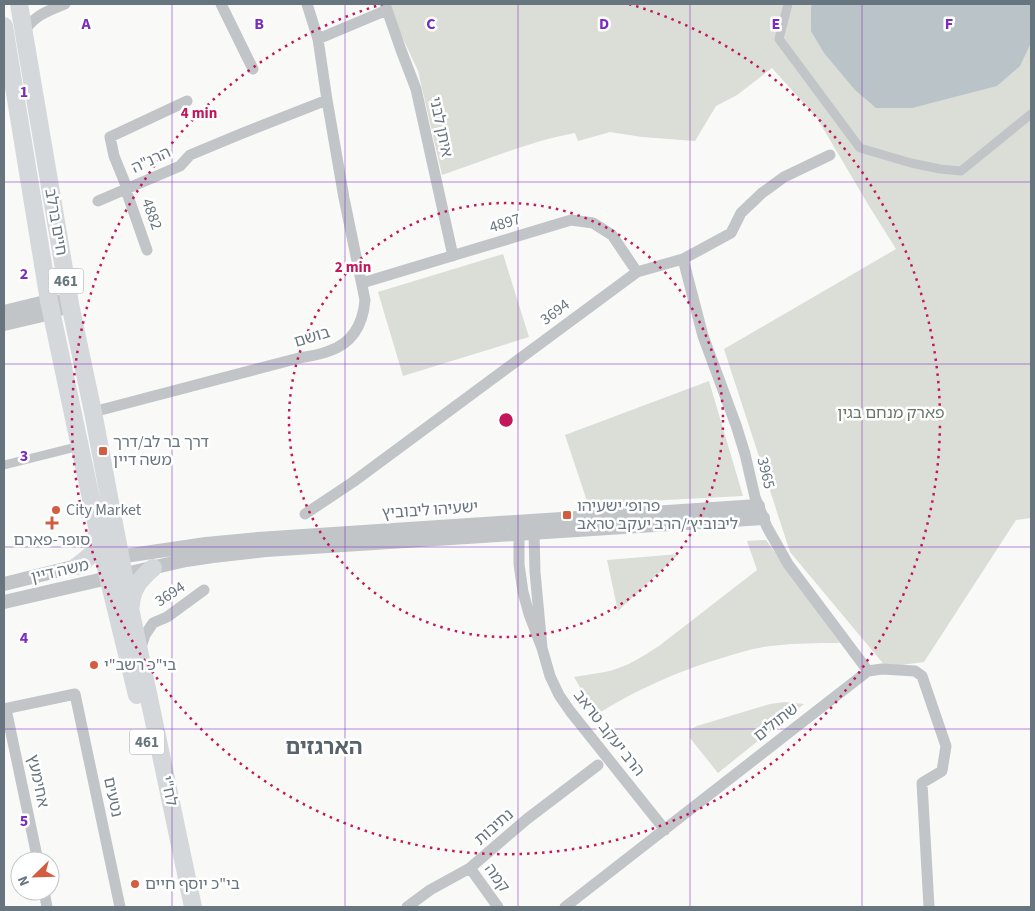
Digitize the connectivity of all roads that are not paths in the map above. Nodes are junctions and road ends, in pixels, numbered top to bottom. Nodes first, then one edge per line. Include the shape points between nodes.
1 (65, 4) edge
2 (307, 4) edge
3 (788, 4) edge
4 (225, 5) edge
5 (20, 7) edge
6 (386, 7) edge
7 (38, 16) junction
8 (4, 26) edge
9 (24, 33) junction
10 (318, 39) junction
11 (5, 41) edge
12 (253, 69) dead end
13 (186, 100) dead end
14 (327, 100) junction
15 (1031, 114) edge
16 (830, 155) dead end
17 (127, 188) junction
18 (98, 201) dead end
19 (148, 250) dead end
20 (452, 256) junction
21 (683, 258) junction
22 (637, 272) junction
23 (362, 283) junction
24 (70, 304) junction
25 (50, 307) junction
26 (4, 312) edge
27 (4, 324) edge
28 (93, 412) junction
29 (80, 446) junction
30 (4, 465) edge
31 (760, 512) junction
32 (305, 514) dead end
33 (97, 521) junction
34 (525, 521) junction
35 (534, 533) junction
36 (519, 534) junction
37 (112, 558) junction
38 (77, 566) junction
39 (153, 568) junction
40 (116, 576) junction
41 (4, 584) edge
42 (204, 590) dead end
43 (4, 602) edge
44 (131, 612) junction
45 (153, 623) junction
46 (542, 648) junction
47 (139, 650) junction
48 (868, 672) junction
49 (5, 709) edge
50 (598, 765) dead end
51 (665, 830) junction
52 (36, 851) edge
53 (470, 868) junction
54 (120, 907) edge
55 (181, 907) edge
56 (193, 907) edge
57 (407, 907) edge
58 (498, 907) edge
59 (564, 907) edge
60 (929, 907) edge

1 - 7 street
2 - 10 street, בושם
3 - 15 street via 779,39 860,148 940,169 961,171
4 - 12 street
5 - 7 street via 30,15
5 - 9 main road, חיים ברלב / 461
6 - 10 street, איתן לבני
6 - 20 street, איתן לבני via 416,89
7 - 9 street
8 - 11 main road, חיים ברלב / 461
9 - 24 main road, חיים ברלב / 461
10 - 14 street, בושם
11 - 25 main road, חיים ברלב / 461
13 - 17 street, 4882 via 110,136
14 - 17 street, הרנ"ה via 190,155 180,166
14 - 23 street, בושם
16 - 21 street, 3694 via 784,177 742,213 731,233
17 - 18 street, הרנ"ה
17 - 19 street, 4882
20 - 22 street, 4897 via 571,220 593,223 612,235
20 - 23 street, 4897
21 - 22 street, 3694
21 - 31 street, 3965 via 698,318 736,425
22 - 32 street, 3694
23 - 28 street, בושם via 366,300 357,330 330,351
24 - 25 street
24 - 28 main road, חיים ברלב / 461
25 - 26 street
25 - 27 street
25 - 29 main road, חיים ברלב / 461
28 - 37 main road, חיים ברלב / 461
29 - 30 street
29 - 33 main road, חיים ברלב / 461
31 - 34 street, ישעיהו ליבוביץ
31 - 35 street, ישעיהו ליבוביץ
31 - 48 street, 3965 via 788,564
33 - 37 main road, חיים ברלב / 461
33 - 38 main road via 93,553
34 - 35 street
34 - 36 street, הרב יעקב טראב
34 - 37 street, ישעיהו ליבוביץ via 258,539
35 - 36 street, ישעיהו ליבוביץ
35 - 46 street, הרב יעקב טראב
36 - 39 street, ישעיהו ליבוביץ via 266,550
36 - 46 street, הרב יעקב טראב via 523,592
37 - 38 street, משה דיין
37 - 40 main road, לח"י / 461
38 - 41 street, משה דיין
39 - 40 street, ישעיהו ליבוביץ
39 - 44 main road via 137,584 131,600
40 - 43 street, משה דיין
40 - 44 main road, לח"י / 461
40 - 55 main road, לח"י / 461 via 135,688
42 - 45 street, 3694 via 167,617
44 - 45 street, 3694
44 - 47 main road, לח"י / 461
45 - 47 street, 3694
46 - 51 street, הרב יעקב טראב via 550,676 562,700
47 - 56 main road, לח"י / 461
48 - 51 street, שתולים
48 - 60 street via 915,671 922,676 946,746 942,770 922,783
49 - 52 street, אחימעץ
49 - 54 street, נטעים via 75,694
50 - 53 street, נתיבות
51 - 59 street, שתולים
53 - 57 street, נתיבות
53 - 58 street, קמה

